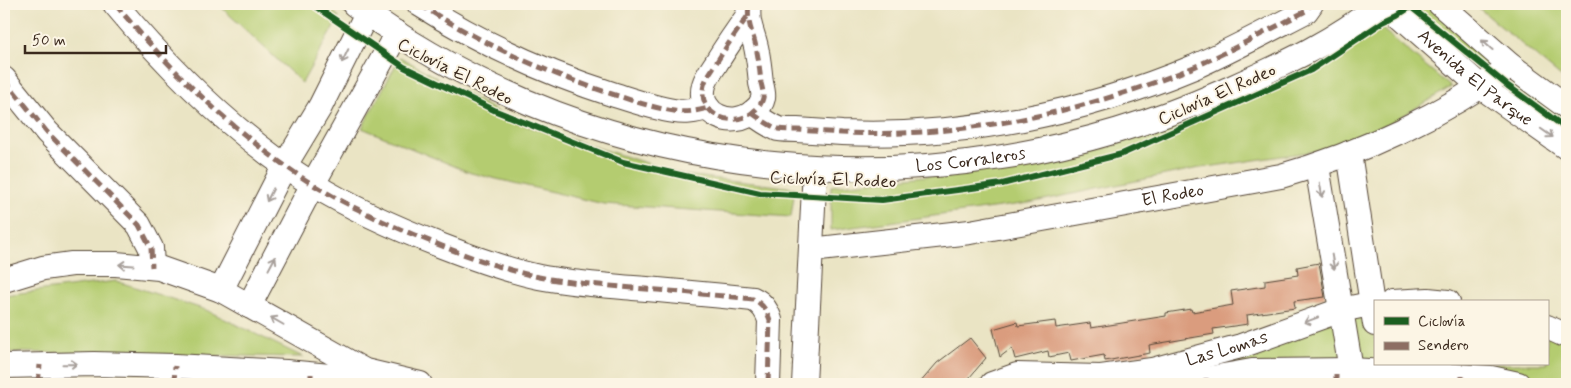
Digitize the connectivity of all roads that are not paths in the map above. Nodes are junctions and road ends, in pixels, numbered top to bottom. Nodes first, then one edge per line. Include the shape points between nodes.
1 (115, 4) edge
2 (419, 4) edge
3 (1311, 4) edge
4 (1380, 4) edge
5 (1386, 4) edge
6 (1440, 4) edge
7 (361, 8) edge
8 (748, 10) edge
9 (397, 33) junction
10 (1511, 66) junction
11 (4, 79) edge
12 (1482, 87) junction
13 (1567, 107) edge
14 (708, 108) junction
15 (752, 113) junction
16 (1567, 148) edge
17 (1349, 153) junction
18 (285, 165) junction
19 (1317, 166) junction
20 (814, 168) junction
21 (313, 184) junction
22 (811, 250) junction
23 (152, 266) junction
24 (4, 280) edge
25 (221, 290) junction
26 (1377, 300) edge
27 (249, 306) junction
28 (1374, 308) edge
29 (1342, 310) junction
30 (1548, 327) edge
31 (302, 335) junction
32 (1567, 336) edge
33 (4, 366) edge
34 (1381, 368) edge
35 (365, 371) junction
36 (286, 372) junction
37 (39, 374) edge
38 (174, 375) edge
39 (1341, 375) edge
40 (1153, 377) edge
41 (311, 379) edge
42 (1462, 380) edge
43 (1206, 381) edge
44 (420, 384) edge
45 (768, 384) edge
46 (804, 384) edge
47 (992, 384) edge
48 (1177, 384) edge
49 (1518, 384) edge

1 - 18 street via 186,82
2 - 14 street via 477,38 593,88 674,112
3 - 15 street via 1306,11 1194,67 1100,100 1034,116 944,130 854,133 779,129
4 - 20 street, Los Corraleros via 1301,56 1194,104 1100,136 1002,158 955,164 908,168
5 - 12 street, Avenida El Parque
10 -> 6 street, Avenida El Parque
7 - 9 street, Los Corraleros
7 -> 18 street via 320,107
8 - 14 street via 704,85
8 - 15 street via 763,98
9 - 20 street, Los Corraleros via 507,92 594,126 725,158
9 - 21 street
10 - 12 street, El Rodeo
10 - 13 street, Avenida El Parque
11 - 23 street via 48,132 139,225 151,248
12 -> 16 street, Avenida El Parque
12 - 17 street, El Rodeo
14 - 15 street via 713,114 728,120 745,118
17 - 19 street, El Rodeo
17 - 26 street
18 - 21 street
18 -> 25 street
19 - 22 street, El Rodeo via 1272,178 970,232
19 -> 29 street
20 - 22 street
27 -> 21 street
21 - 45 street via 420,238 538,276 758,301 770,320
22 - 46 street
23 -> 24 street via 72,264 43,268
23 - 25 street
25 - 27 street
31 -> 27 street
28 - 29 street, Las Lomas
29 - 39 street
29 -> 40 street, Las Lomas
30 - 32 street
31 - 35 street
31 - 36 street
33 - 37 street
34 - 39 street, Las Lomas
34 - 42 street, Las Lomas
35 - 41 street
35 - 44 street
36 - 38 street
36 - 41 street
37 -> 38 street via 94,364
39 - 43 street, Las Lomas via 1252,371
40 - 47 street, Las Lomas via 1017,375
42 - 49 street, Las Lomas via 1491,378
43 - 48 street, Las Lomas

